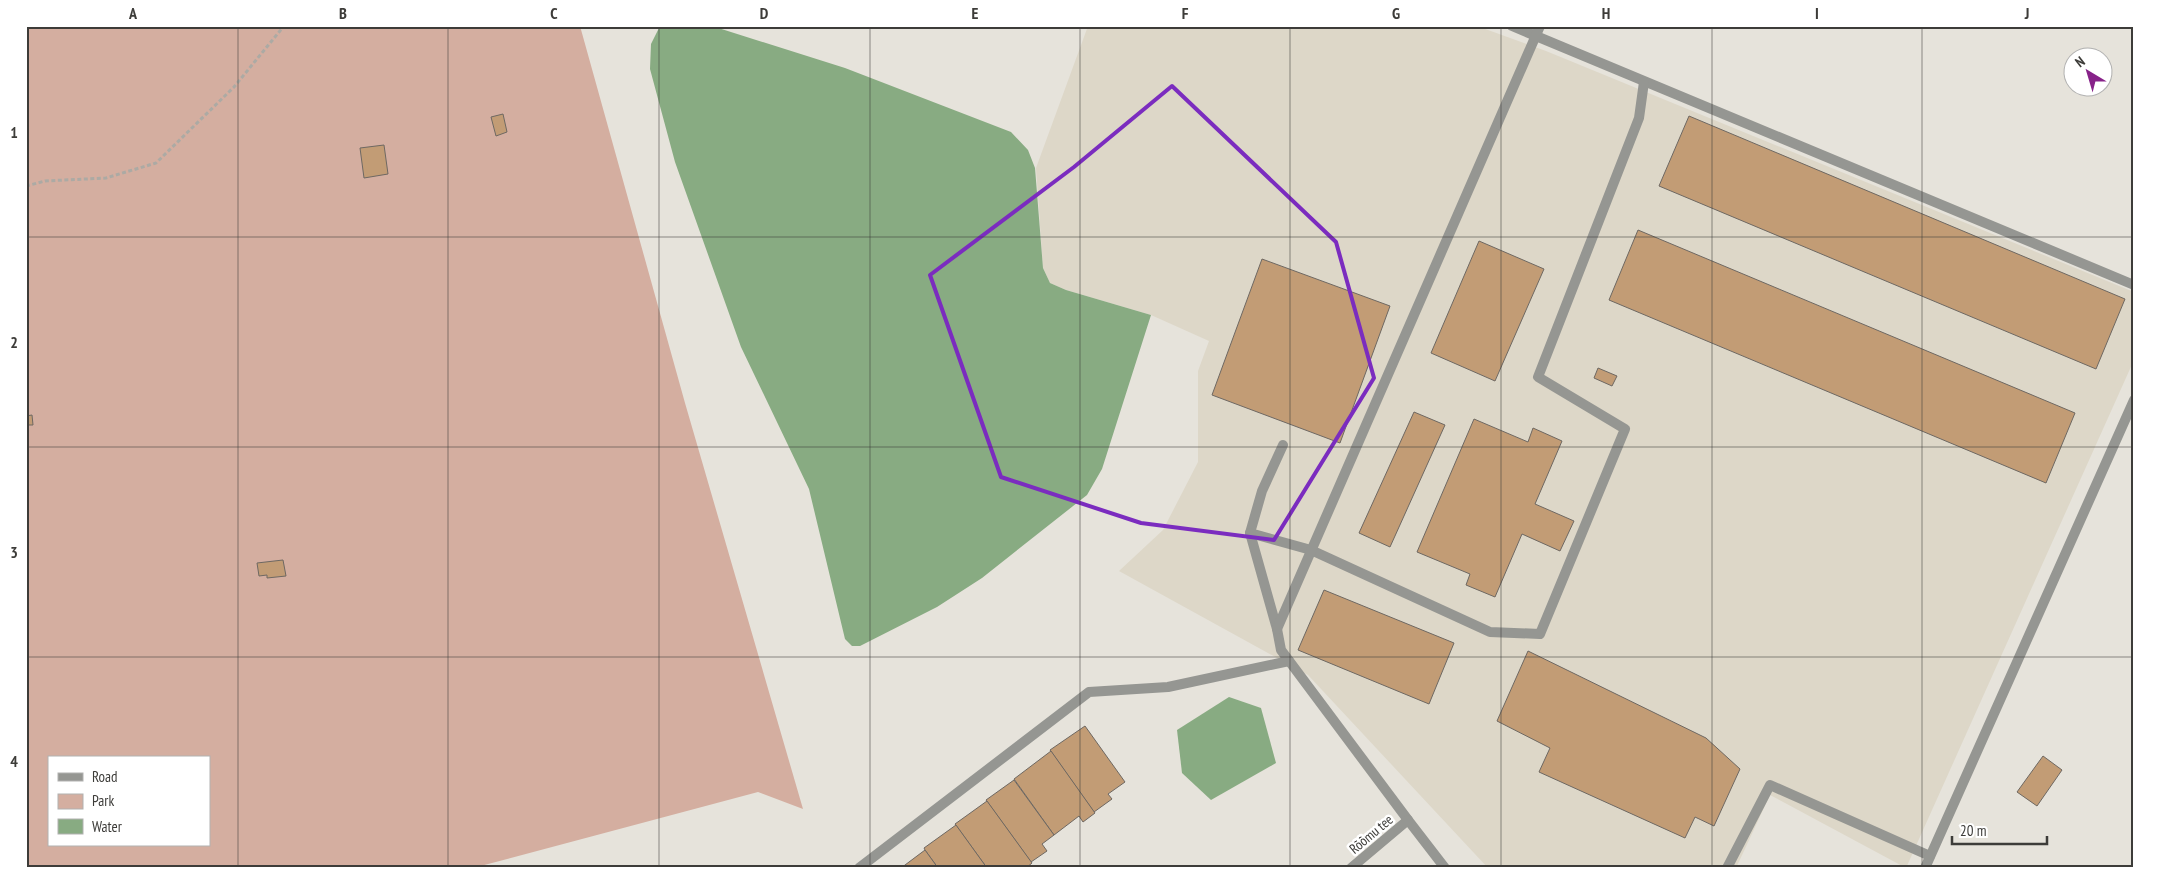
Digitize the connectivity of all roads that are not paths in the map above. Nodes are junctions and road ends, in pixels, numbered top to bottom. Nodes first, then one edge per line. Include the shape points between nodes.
1 (1512, 26) edge
2 (1538, 31) edge
3 (1644, 82) junction
4 (2134, 285) edge
5 (2134, 400) edge
6 (1283, 445) dead end
7 (1250, 533) junction
8 (1311, 550) junction
9 (1277, 629) junction
10 (1289, 661) junction
11 (1408, 820) junction
12 (1930, 856) junction
13 (859, 868) edge
14 (1351, 868) edge
15 (1445, 868) edge
16 (1727, 868) edge
17 (1925, 868) edge

1 - 2 street
2 - 3 street
2 - 8 street
3 - 4 street
3 - 8 street via 1639,118 1538,377 1626,429 1540,634 1490,632
5 - 12 street
6 - 7 street via 1262,491
7 - 8 street
7 - 9 street
8 - 9 street
9 - 10 street via 1281,650
10 - 11 street
10 - 13 street via 1168,688 1089,692
11 - 14 street, Rõõmu tee
11 - 15 street, Rõõmu tee
12 - 16 street via 1770,785
12 - 17 street

